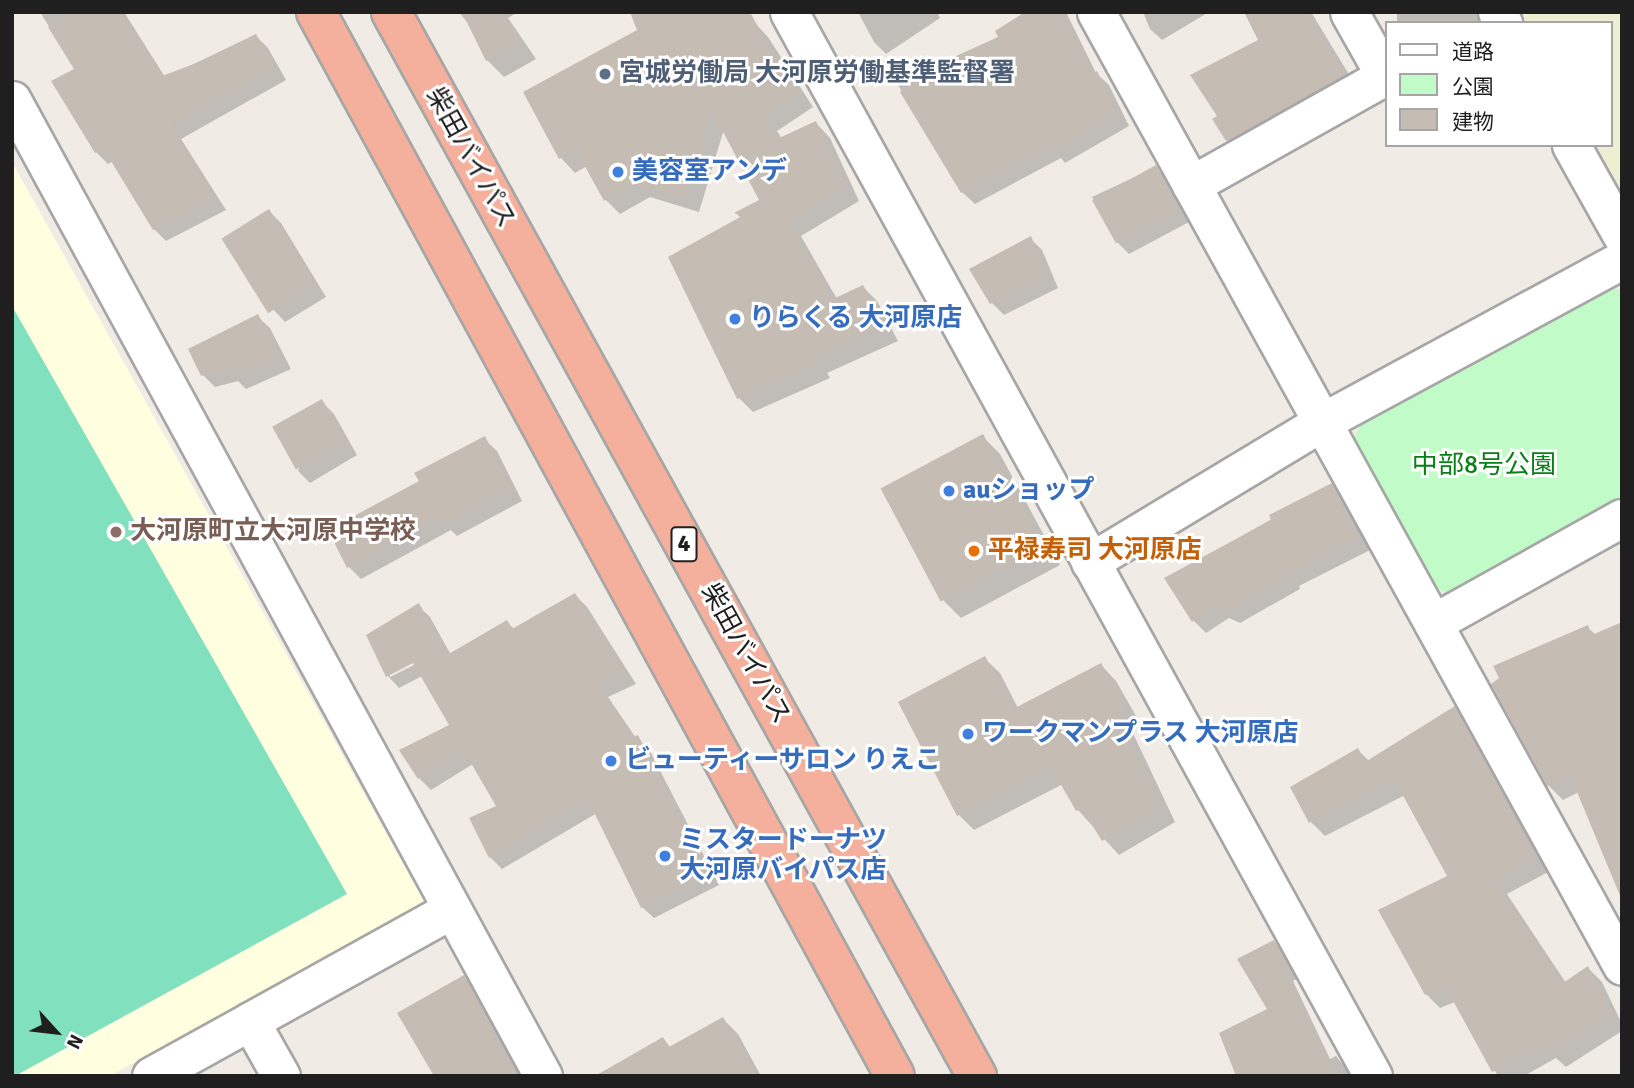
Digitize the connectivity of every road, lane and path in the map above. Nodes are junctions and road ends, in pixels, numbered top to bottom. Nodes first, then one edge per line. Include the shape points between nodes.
1 (316, 12) edge
2 (391, 12) edge
3 (789, 12) edge
4 (1096, 12) edge
5 (1349, 12) edge
6 (12, 100) edge
7 (1572, 147) edge
8 (1191, 185) junction
9 (1622, 236) edge
10 (1622, 260) edge
11 (1322, 422) junction
12 (1622, 519) edge
13 (1090, 562) junction
14 (1433, 623) junction
15 (452, 910) junction
16 (1622, 966) edge
17 (250, 1021) junction
18 (152, 1076) edge
19 (281, 1076) edge
20 (543, 1076) edge
21 (895, 1076) edge
22 (977, 1076) edge
23 (1373, 1076) edge

1 - 21 highway
2 - 22 highway, 柴田バイパス / 4
3 - 13 street
4 - 8 street
5 - 8 street via 1385,76
6 - 15 street
7 - 9 street
8 - 11 street
10 - 11 street
11 - 13 street
11 - 14 street
12 - 14 street
13 - 23 street
14 - 16 street
15 - 17 street
15 - 20 street
17 - 18 street
17 - 19 street

